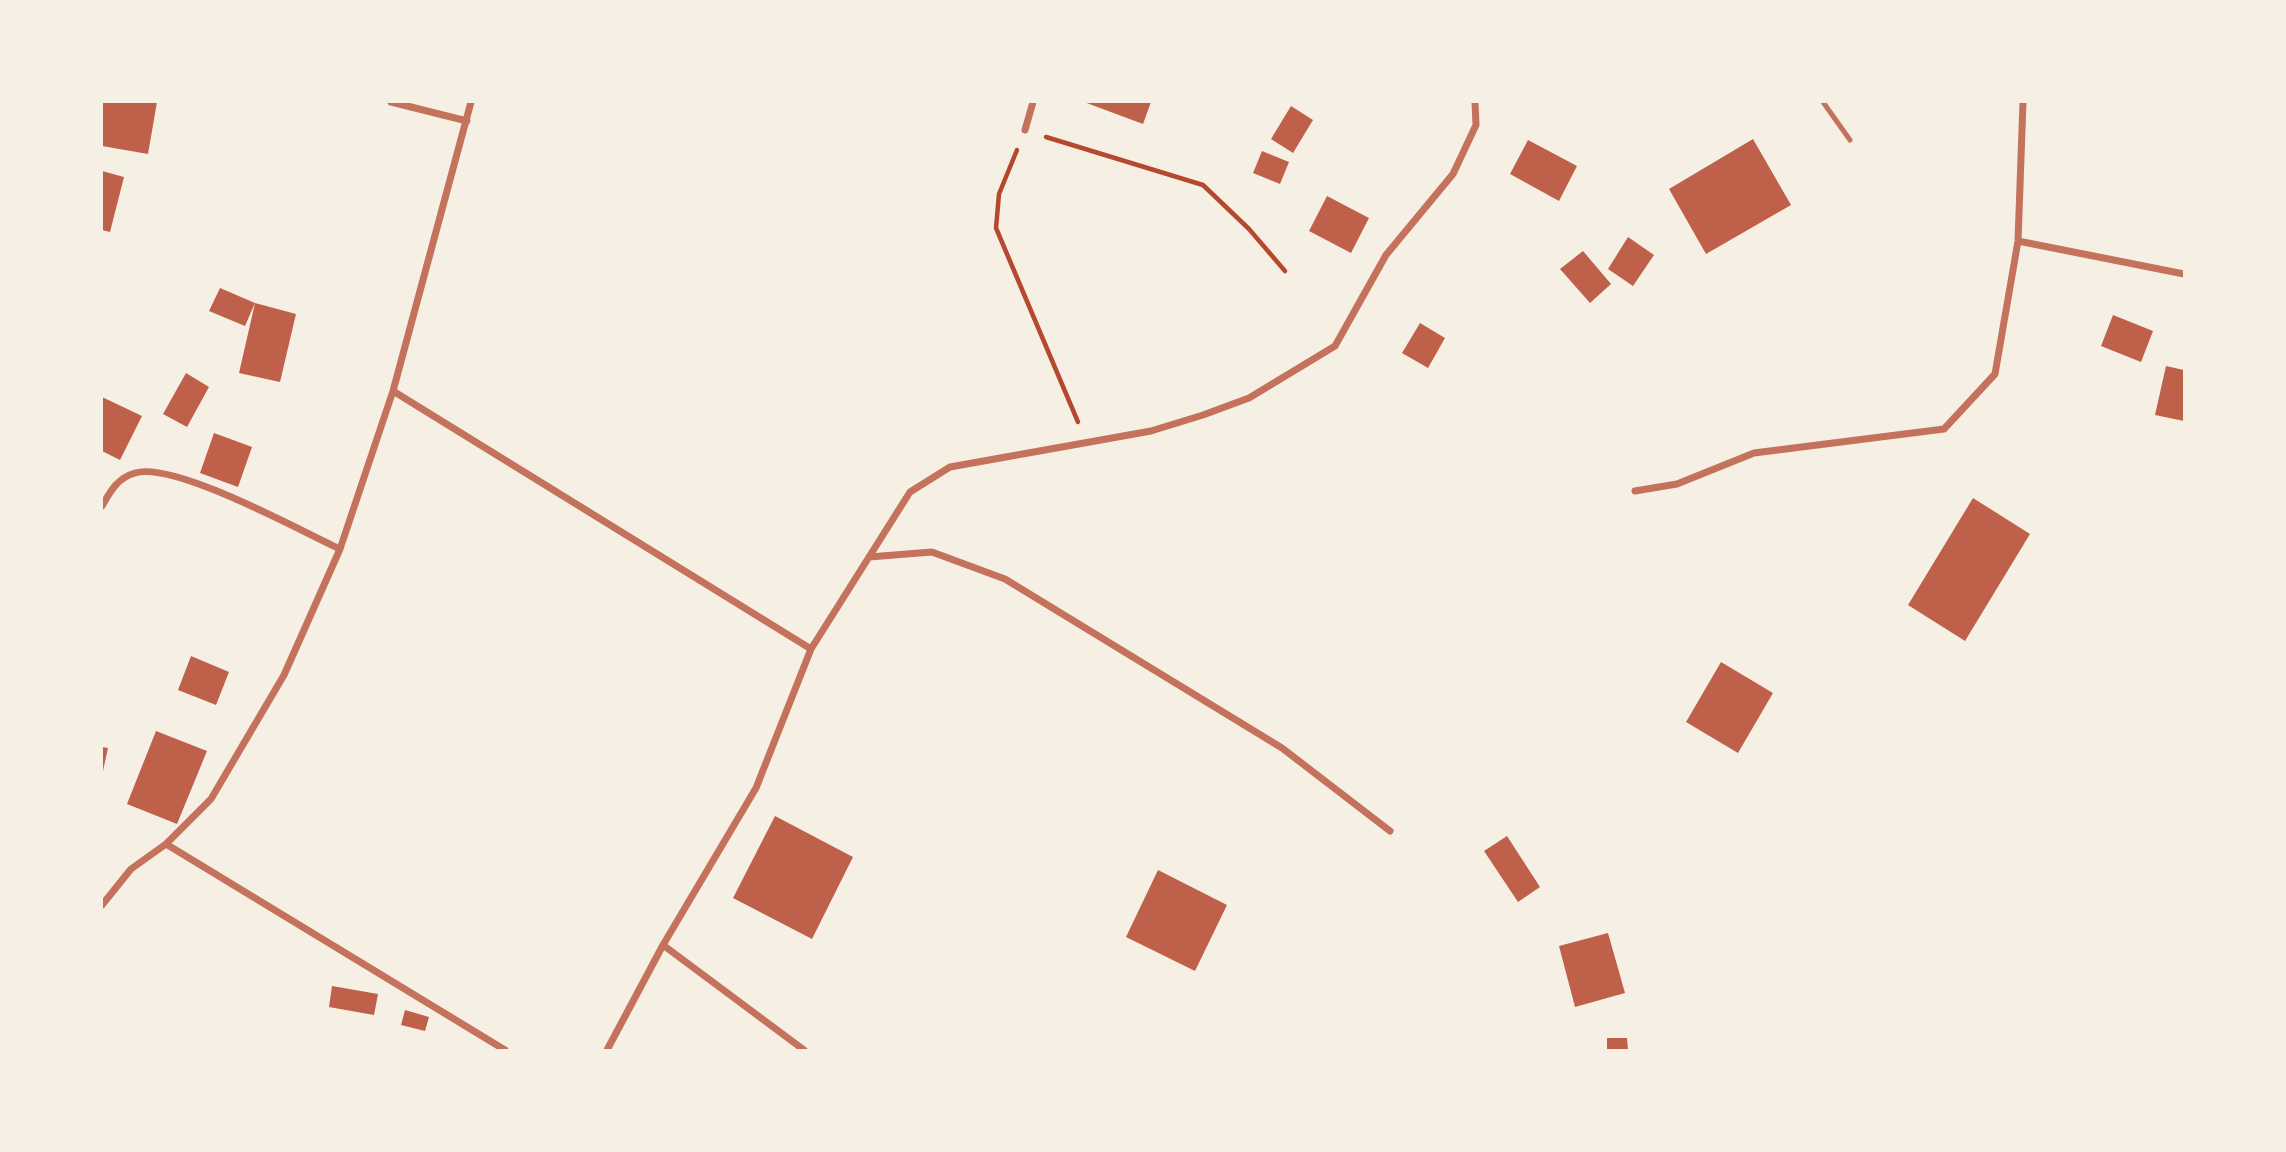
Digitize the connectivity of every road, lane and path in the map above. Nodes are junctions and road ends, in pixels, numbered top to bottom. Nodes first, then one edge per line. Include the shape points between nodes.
1 (391, 102) edge
2 (471, 102) edge
3 (1033, 102) edge
4 (1475, 102) edge
5 (1823, 102) edge
6 (2023, 102) edge
7 (467, 121) junction
8 (1024, 130) joint
9 (1020, 141) dead end
10 (1850, 141) dead end
11 (2018, 241) junction
12 (1285, 271) dead end
13 (2185, 274) edge
14 (393, 391) junction
15 (1087, 442) junction
16 (1636, 491) dead end
17 (102, 506) edge
18 (340, 549) junction
19 (869, 557) junction
20 (811, 649) junction
21 (1391, 831) dead end
22 (166, 844) junction
23 (102, 905) edge
24 (663, 945) junction
25 (505, 1051) edge
26 (607, 1051) edge
27 (804, 1051) edge

1 - 7 street
2 - 7 street
3 - 8 street
4 - 15 street via 1476,125 1453,174 1386,255 1335,346 1249,398 1151,431
5 - 10 lane
6 - 11 street
7 - 14 street
8 - 12 path via 1203,185
9 - 15 path via 999,194 996,228
11 - 13 street
11 - 16 street via 1995,373 1944,429 1754,453 1677,484
14 - 18 street
14 - 20 street
15 - 19 street via 950,467 910,492
17 - 18 street via 115,484 136,472 170,474
18 - 22 street via 284,674 211,799
19 - 20 street
19 - 21 street via 932,552 1005,579 1282,748
20 - 24 street via 756,788
22 - 23 street via 131,869
22 - 25 street
24 - 26 street
24 - 27 street

